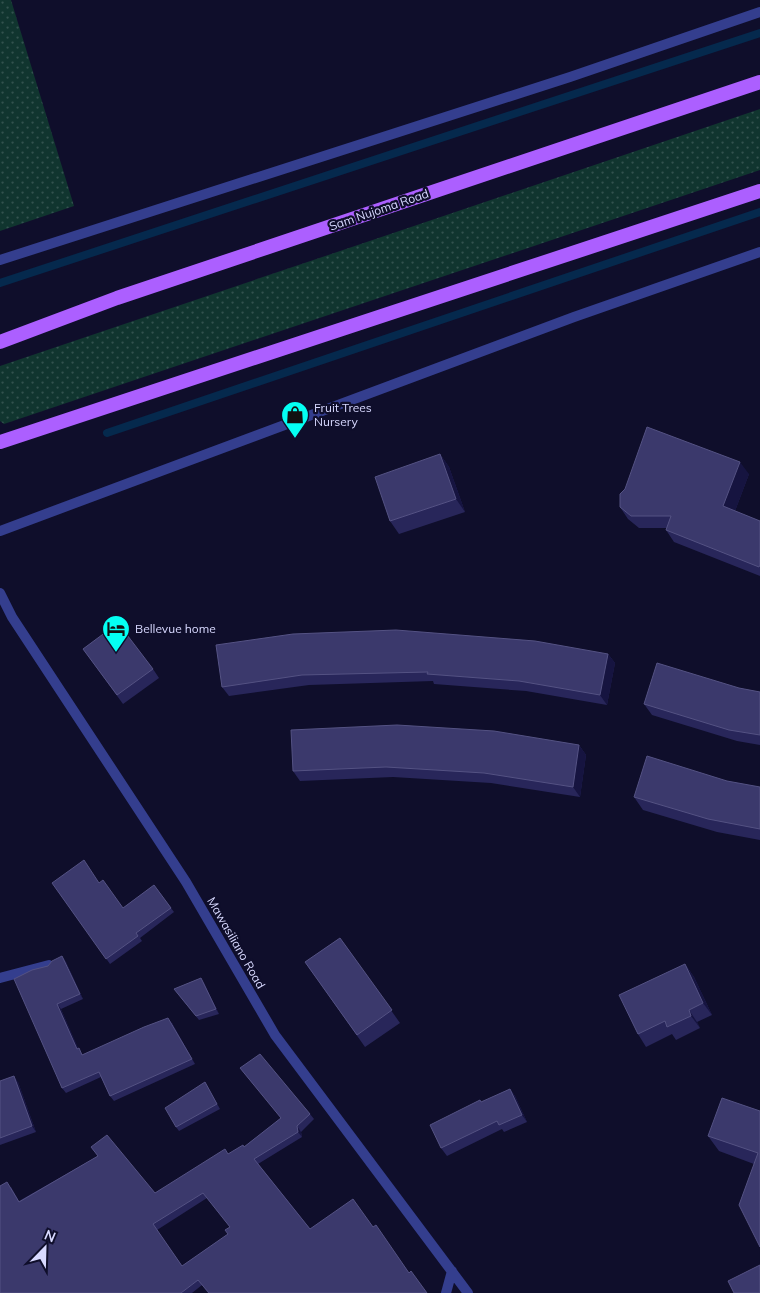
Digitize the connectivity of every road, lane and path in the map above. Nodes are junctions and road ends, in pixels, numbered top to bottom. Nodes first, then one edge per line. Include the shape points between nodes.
1 (760, 12) edge
2 (760, 82) edge
3 (760, 191) edge
4 (760, 252) edge
5 (0, 260) edge
6 (0, 342) edge
7 (0, 442) edge
8 (0, 531) edge
9 (0, 593) edge
10 (49, 965) edge
11 (0, 978) edge
12 (452, 1271) junction
13 (446, 1293) edge
14 (468, 1293) edge

1 - 5 street via 560,80
2 - 6 main road, Sam Nujoma Road via 126,295
3 - 7 main road
4 - 8 street via 574,317
9 - 12 street, Mawasiliano Road via 12,617 186,882 275,1035
10 - 11 street
12 - 13 street
12 - 14 street, Mawasiliano Road

